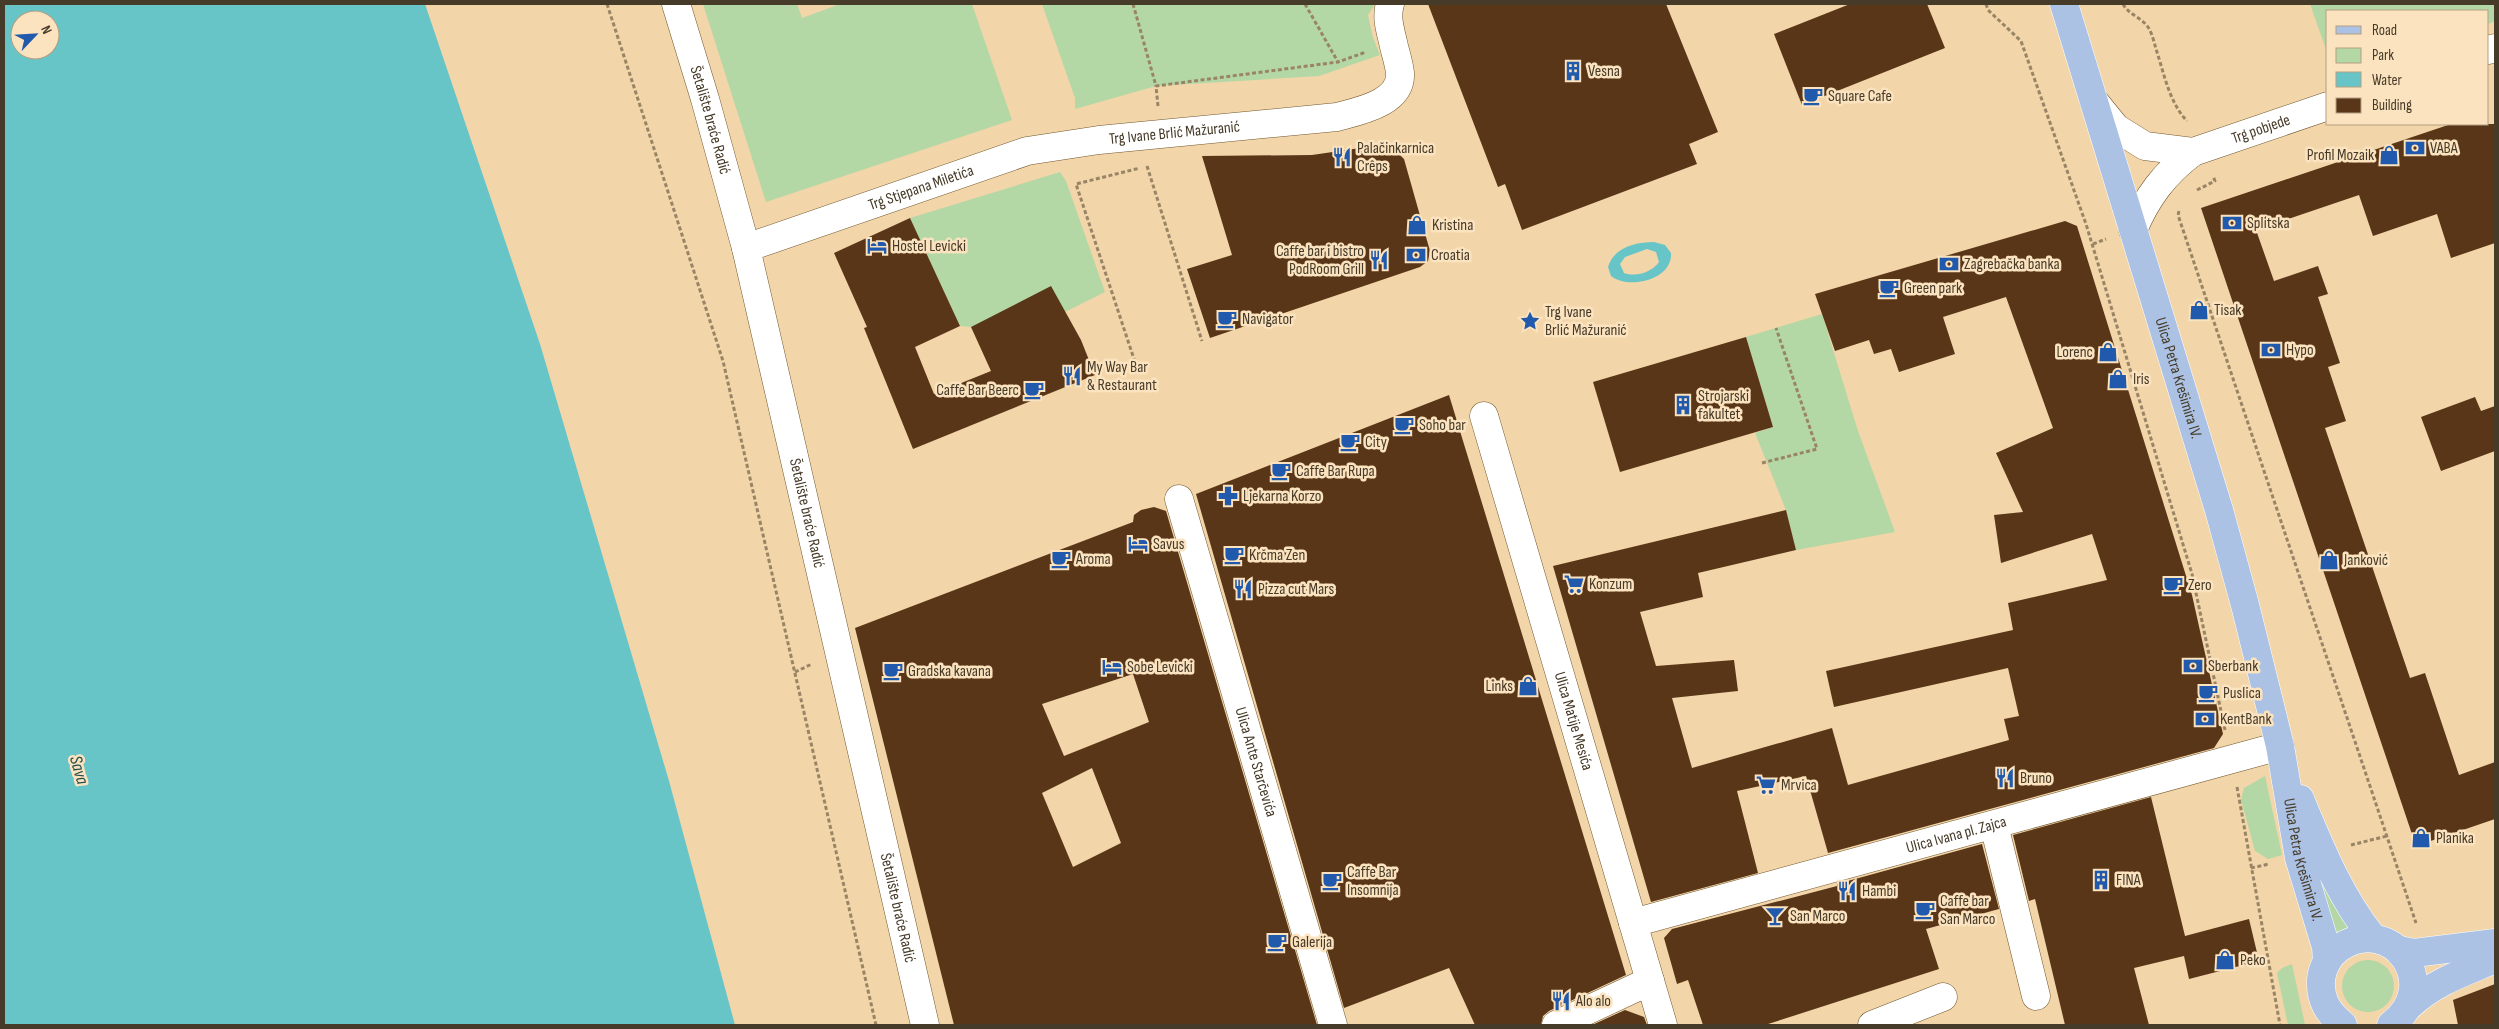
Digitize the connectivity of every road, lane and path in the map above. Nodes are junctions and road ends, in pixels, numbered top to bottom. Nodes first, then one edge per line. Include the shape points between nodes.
1 (607, 4) edge
2 (676, 4) edge
3 (1133, 4) edge
4 (1305, 4) edge
5 (1390, 4) edge
6 (1986, 4) edge
7 (2064, 4) edge
8 (2123, 4) edge
9 (1338, 62) dead end
10 (1156, 86) dead end
11 (2094, 101) junction
12 (2326, 107) edge
13 (1099, 140) joint
14 (2199, 150) junction
15 (1147, 166) dead end
16 (2192, 193) dead end
17 (2180, 205) dead end
18 (2133, 230) junction
19 (746, 248) junction
20 (1776, 328) dead end
21 (1202, 340) dead end
22 (1484, 416) dead end
23 (1762, 463) dead end
24 (1179, 499) dead end
25 (817, 662) dead end
26 (795, 672) junction
27 (2281, 751) junction
28 (2232, 758) junction
29 (1994, 825) junction
30 (1633, 923) junction
31 (2373, 938) junction
32 (2495, 943) edge
33 (2451, 949) junction
34 (2399, 950) junction
35 (2495, 959) edge
36 (2327, 961) junction
37 (1650, 981) junction
38 (2036, 996) dead end
39 (1943, 997) dead end
40 (2400, 1018) edge
41 (876, 1025) edge
42 (925, 1025) edge
43 (1333, 1025) edge
44 (1556, 1025) edge
45 (1663, 1025) edge
46 (1872, 1025) edge
47 (2280, 1025) edge
48 (2343, 1025) edge

1 - 26 path via 723,361
2 - 19 street, Šetalište braće Radić
3 - 10 path
4 - 9 path
5 - 13 street, Trg Ivane Brlić Mažuranić via 1389,26 1400,75 1395,90 1384,101 1337,117
6 - 28 path via 1988,10 2021,41 2093,244 2192,574
7 - 11 main road, Ulica Petra Krešimira IV.
8 - 14 path via 2149,28 2180,114 2202,135
11 - 14 street, Trg pobjede via 2116,128 2145,146
11 - 18 main road, Ulica Petra Krešimira IV.
12 - 14 street, Trg pobjede
13 - 19 street, Trg Stjepana Miletića via 1027,151
14 - 16 path via 2215,182
14 - 18 street, Trg pobjede via 2172,168 2156,185
15 - 21 path
17 - 33 path via 2178,215 2410,909 2417,924 2426,932 2448,938
18 - 27 main road, Ulica Petra Krešimira IV. via 2221,519 2270,697
19 - 42 street, Šetalište braće Radić
20 - 23 path via 1817,449
22 - 30 street, Ulica Matije Mesića
24 - 43 street, Ulica Ante Starčevića
25 - 26 path
26 - 41 path
27 - 28 street, Ulica Ivana pl. Zajca
27 - 31 main road, Ulica Petra Krešimira IV. via 2322,852 2348,903
27 - 36 main road, Ulica Petra Krešimira IV. via 2299,858 2326,947
28 - 29 street, Ulica Ivana pl. Zajca
28 - 47 path
29 - 30 street, Ulica Ivana pl. Zajca
29 - 38 street
30 - 37 street, Ulica Matije Mesića
31 - 34 main road
31 - 36 main road via 2347,942
32 - 33 main road
33 - 34 main road via 2414,953
34 - 40 main road via 2414,976 2414,991
35 - 40 main road via 2436,985 2422,994
36 - 48 main road via 2322,974 2324,1003
37 - 44 street
37 - 45 street, Ulica Matije Mesića
39 - 46 street

